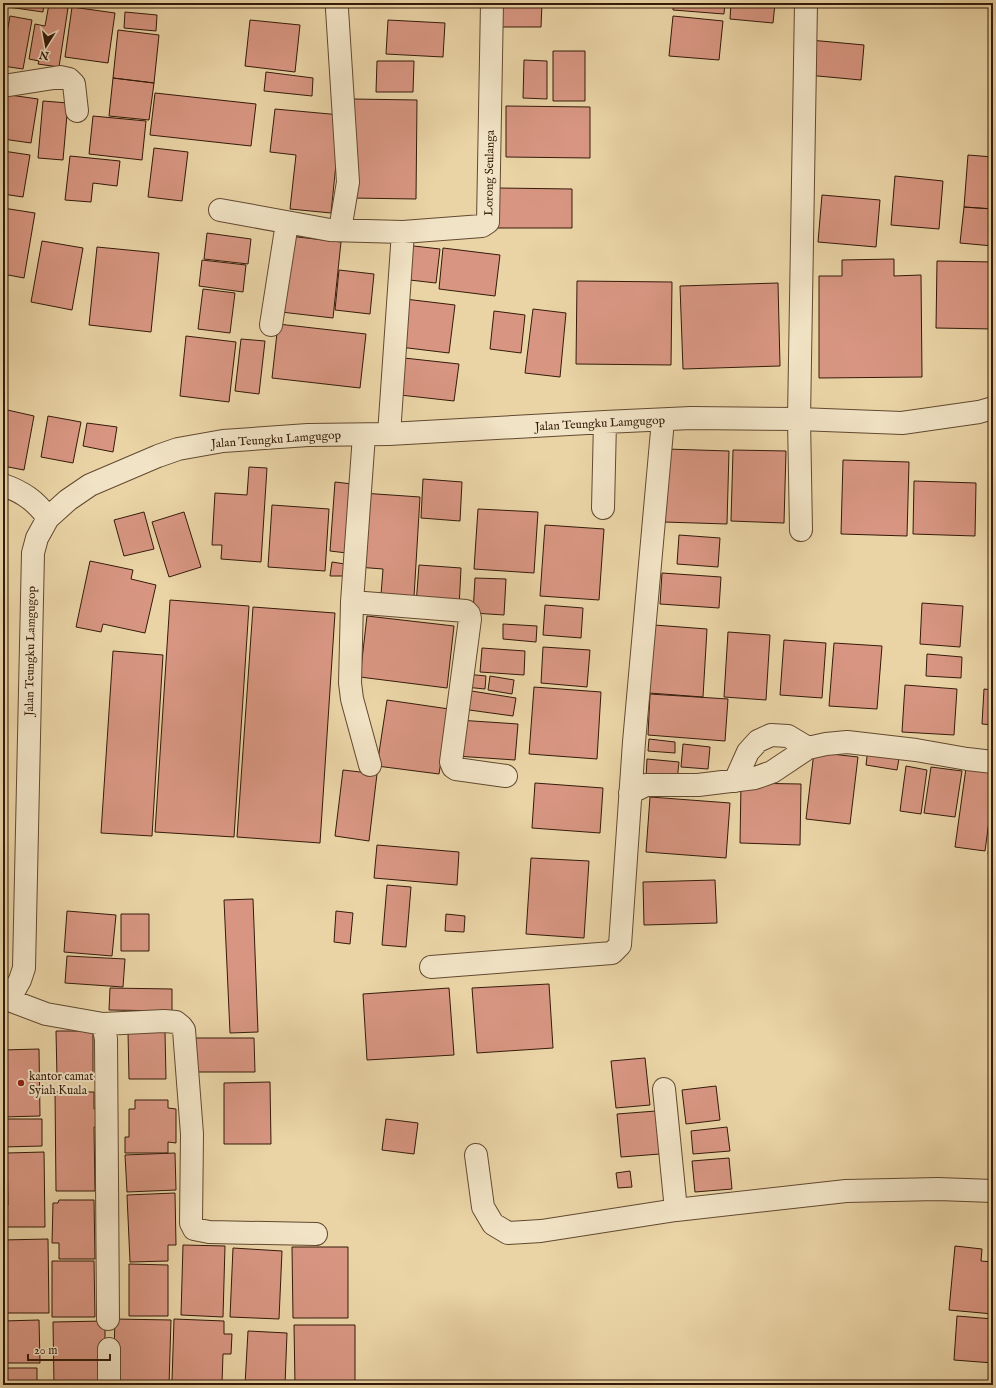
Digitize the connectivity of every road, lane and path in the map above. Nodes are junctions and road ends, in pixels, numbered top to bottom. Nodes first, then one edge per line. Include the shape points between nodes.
1 (492, 3) edge
2 (806, 3) edge
3 (337, 9) dead end
4 (3, 86) edge
5 (78, 111) dead end
6 (220, 210) dead end
7 (287, 223) junction
8 (340, 230) junction
9 (403, 232) junction
10 (271, 325) dead end
11 (993, 408) edge
12 (799, 419) junction
13 (663, 420) junction
14 (605, 422) junction
15 (389, 434) junction
16 (364, 435) junction
17 (3, 485) edge
18 (603, 508) dead end
19 (48, 518) junction
20 (800, 530) dead end
21 (352, 602) junction
22 (808, 748) junction
23 (993, 762) edge
24 (370, 765) dead end
25 (506, 776) dead end
26 (735, 781) junction
27 (630, 793) junction
28 (431, 967) dead end
29 (6, 1000) edge
30 (103, 1024) junction
31 (664, 1089) dead end
32 (476, 1155) dead end
33 (993, 1191) edge
34 (676, 1210) junction
35 (316, 1234) dead end
36 (108, 1319) dead end
37 (109, 1349) dead end
38 (108, 1385) edge

1 - 9 street, Lorong Seulanga via 488,222 482,226
2 - 12 street
3 - 8 street via 348,182
4 - 5 street via 60,77 68,79 74,84
6 - 7 street
7 - 8 street
7 - 10 street
8 - 9 street
9 - 15 street
11 - 12 street, Jalan Teungku Lamgugop via 902,423
12 - 13 street, Jalan Teungku Lamgugop
12 - 20 street
13 - 14 street, Jalan Teungku Lamgugop
13 - 27 street
14 - 15 street, Jalan Teungku Lamgugop
14 - 18 street
15 - 16 street, Jalan Teungku Lamgugop
16 - 19 street, Jalan Teungku Lamgugop via 308,435 223,441 178,449 90,485
16 - 21 street
17 - 19 street via 26,495
19 - 29 street, Jalan Teungku Lamgugop via 32,552 24,968 20,980
21 - 24 street via 350,688
21 - 25 street via 466,611 469,614 451,762 456,768
22 - 23 street via 847,742
22 - 26 street via 772,772
22 - 26 street via 788,736 771,736 758,741 748,752
26 - 27 street via 698,785 646,785
27 - 28 street via 620,946 612,953
29 - 30 street via 46,1014
30 - 35 street via 164,1021 176,1022 184,1030 192,1134 191,1223 194,1229 209,1232
30 - 36 street via 106,1039
31 - 34 street
32 - 34 street via 484,1206 493,1224 508,1233 541,1231
33 - 34 street via 846,1191
37 - 38 street

